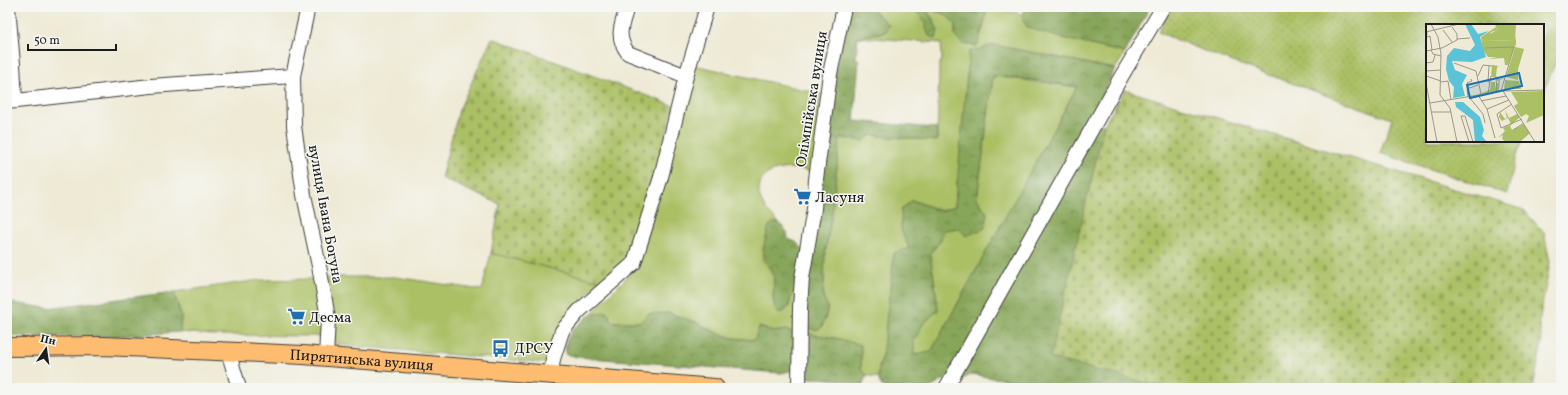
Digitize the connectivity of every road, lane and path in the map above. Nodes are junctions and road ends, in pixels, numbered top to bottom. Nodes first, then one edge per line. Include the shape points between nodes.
1 (8, 7) edge
2 (308, 7) edge
3 (627, 7) edge
4 (707, 7) edge
5 (844, 7) edge
6 (1163, 7) edge
7 (293, 76) junction
8 (686, 76) junction
9 (11, 101) edge
10 (7, 347) edge
11 (228, 351) junction
12 (326, 357) junction
13 (551, 374) junction
14 (239, 388) edge
15 (715, 388) edge
16 (799, 388) edge
17 (946, 388) edge

1 - 9 street via 13,64
2 - 7 street, вулиця Івана Богуна
3 - 8 street via 620,32 622,45 628,52
4 - 8 street
5 - 16 street, Олімпійська вулиця via 830,74 814,209 802,278
6 - 17 street
7 - 9 street via 151,86
7 - 12 street, вулиця Івана Богуна via 294,126 304,195 328,318
8 - 13 street via 661,178 634,263 579,311 562,331
10 - 11 main road, Пирятинська вулиця via 104,346
11 - 12 main road, Пирятинська вулиця
11 - 14 street
12 - 13 main road, Пирятинська вулиця
13 - 15 main road, Пирятинська вулиця

